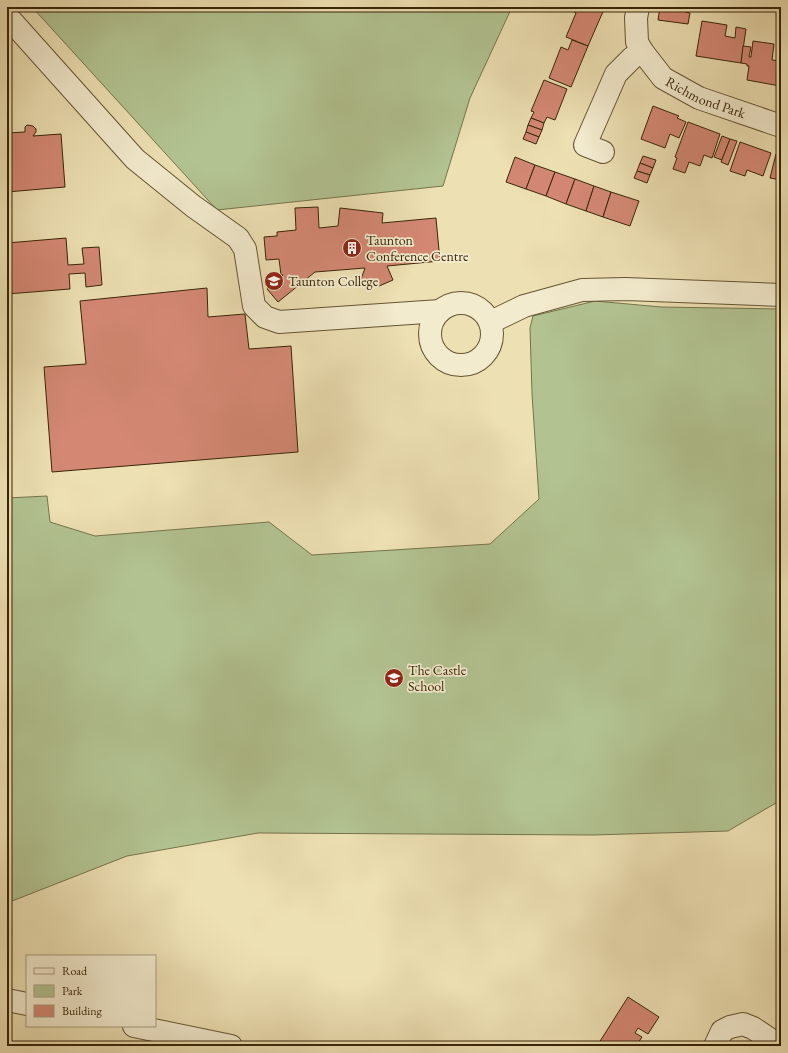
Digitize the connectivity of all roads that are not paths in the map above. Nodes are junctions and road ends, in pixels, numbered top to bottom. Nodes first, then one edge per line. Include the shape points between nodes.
1 (638, 7) edge
2 (7, 16) edge
3 (642, 51) junction
4 (781, 126) edge
5 (603, 152) dead end
6 (781, 295) edge
7 (440, 311) junction
8 (490, 322) junction
9 (139, 1027) edge
10 (231, 1046) edge
11 (715, 1046) edge
12 (780, 1046) edge

1 - 3 street, Richmond Park via 637,42
2 - 7 street via 135,159 238,238 245,249 254,306 265,317 279,322
3 - 4 street, Richmond Park via 663,78 699,98
3 - 5 street via 616,74 585,145
6 - 8 street via 626,289 582,290 524,306
7 - 8 street via 449,305 468,304 478,307
7 - 8 street via 430,328 431,342 442,359 451,364 473,364 486,354 493,333
9 - 10 street
11 - 12 street via 722,1031 743,1024

